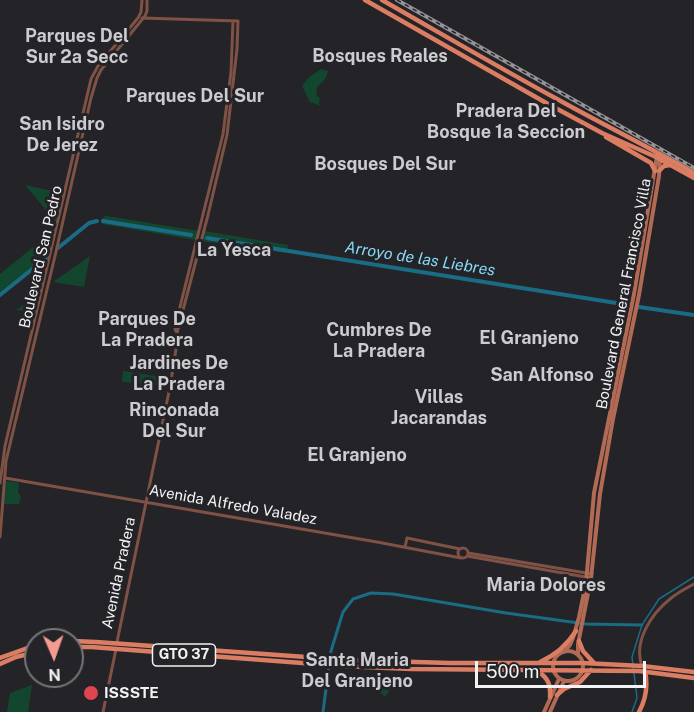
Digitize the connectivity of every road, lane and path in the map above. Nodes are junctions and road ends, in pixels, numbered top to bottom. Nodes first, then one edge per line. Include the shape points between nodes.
1 (142, 0) edge
2 (147, 0) edge
3 (365, 0) edge
4 (382, 0) edge
5 (138, 18) junction
6 (143, 19) junction
7 (507, 71) junction
8 (503, 77) junction
9 (519, 78) junction
10 (514, 84) junction
11 (602, 133) junction
12 (659, 157) junction
13 (671, 165) junction
14 (657, 171) junction
15 (694, 173) edge
16 (694, 178) edge
17 (42, 238) dead end
18 (54, 241) junction
19 (53, 253) junction
20 (3, 477) edge
21 (0, 483) edge
22 (146, 502) junction
23 (1, 507) edge
24 (0, 537) edge
25 (405, 547) junction
26 (460, 549) junction
27 (468, 554) junction
28 (461, 558) junction
29 (589, 576) junction
30 (694, 584) edge
31 (581, 620) junction
32 (576, 629) junction
33 (579, 641) junction
34 (84, 642) edge
35 (116, 646) junction
36 (84, 647) edge
37 (24, 649) edge
38 (123, 650) junction
39 (564, 652) junction
40 (24, 656) edge
41 (114, 656) junction
42 (580, 657) junction
43 (0, 658) edge
44 (327, 662) junction
45 (334, 662) junction
46 (535, 663) junction
47 (553, 663) junction
48 (583, 663) junction
49 (0, 664) edge
50 (597, 664) junction
51 (625, 668) junction
52 (641, 669) junction
53 (536, 670) junction
54 (553, 670) junction
55 (582, 670) junction
56 (591, 670) junction
57 (694, 672) edge
58 (656, 673) junction
59 (694, 678) edge
60 (562, 680) junction
61 (646, 687) junction
62 (557, 695) junction
63 (550, 697) junction
64 (103, 712) edge
65 (544, 712) edge
66 (550, 712) edge
67 (639, 712) edge

1 - 5 street
2 - 6 street, Boulevard San Pedro
3 - 8 main road
4 - 7 main road
5 - 6 street
5 - 18 street, Boulevard San Pedro via 91,79
6 - 19 street, Boulevard San Pedro via 97,78
6 - 22 street, Avenida Pradera via 236,21 223,134 177,315 170,387
7 - 8 main road
7 - 9 main road
8 - 10 main road
9 - 10 main road via 513,78
9 - 12 main road
10 - 11 main road
11 - 12 main road
11 - 14 main road
12 - 13 main road
12 - 14 main road, Boulevard General Francisco Villa
12 - 15 main road
13 - 14 main road
13 - 16 main road
14 - 29 main road, Boulevard General Francisco Villa
17 - 18 street
18 - 19 street, Boulevard San Pedro
19 - 20 street, Boulevard San Pedro
19 - 20 street, Boulevard San Pedro via 5,446
20 - 21 street, Boulevard San Pedro
20 - 22 street, Avenida Alfredo Valadez
20 - 23 street, Boulevard San Pedro
22 - 25 street, Avenida Alfredo Valadez
22 - 35 street, Avenida Pradera
23 - 24 street, Boulevard San Pedro
25 - 26 street via 407,538
25 - 28 street, Avenida Alfredo Valadez
26 - 27 street via 466,549
26 - 28 street
27 - 28 street
27 - 29 street
29 - 31 main road, Boulevard General Francisco Villa
30 - 52 street via 667,601 652,619 640,645
31 - 32 main road, Boulevard General Francisco Villa
31 - 33 main road, Boulevard General Francisco Villa
32 - 39 main road, Boulevard General Francisco Villa
32 - 46 main road via 557,653
33 - 42 main road, Boulevard General Francisco Villa
33 - 50 main road via 584,653
34 - 35 main road, GTO 37
35 - 36 main road, GTO 37
35 - 38 main road, GTO 37
35 - 41 street, Avenida Pradera
35 - 44 main road, GTO 37
37 - 43 main road
38 - 41 main road
38 - 44 main road, GTO 37
39 - 42 main road
39 - 47 main road, Boulevard General Francisco Villa
40 - 49 main road
41 - 64 street, Avenida Pradera
42 - 48 main road
44 - 45 main road, GTO 37
45 - 46 main road, GTO 37
45 - 53 main road, GTO 37 via 411,669
46 - 47 main road, GTO 37
47 - 48 main road, GTO 37
47 - 54 main road
48 - 50 main road, GTO 37
48 - 55 main road
50 - 51 main road, GTO 37
51 - 52 main road, GTO 37
51 - 56 main road, GTO 37
52 - 57 main road, GTO 37
52 - 58 main road, GTO 37
52 - 61 main road
53 - 54 main road, GTO 37
53 - 63 main road via 548,680
54 - 55 main road, GTO 37
54 - 60 main road
55 - 56 main road, GTO 37
55 - 60 main road via 575,680
56 - 62 main road via 580,682
58 - 59 main road, GTO 37
58 - 61 main road
60 - 62 main road
60 - 63 main road
61 - 67 main road
62 - 66 main road
63 - 65 main road

